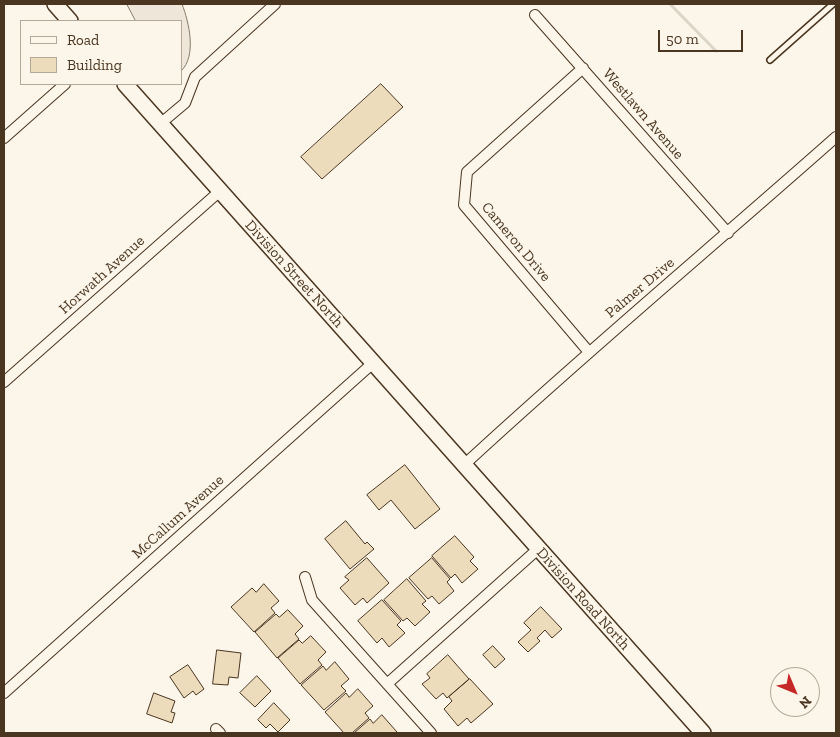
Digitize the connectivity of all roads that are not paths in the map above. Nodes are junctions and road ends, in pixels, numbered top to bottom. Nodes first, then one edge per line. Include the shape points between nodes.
1 (56, 4) edge
2 (275, 4) edge
3 (833, 4) edge
4 (535, 15) dead end
5 (69, 20) edge
6 (770, 60) dead end
7 (584, 68) junction
8 (63, 85) edge
9 (126, 85) edge
10 (160, 124) junction
11 (836, 137) edge
12 (4, 138) edge
13 (220, 191) junction
14 (728, 233) junction
15 (588, 352) junction
16 (373, 363) junction
17 (4, 382) edge
18 (465, 464) junction
19 (538, 549) junction
20 (305, 577) dead end
21 (387, 684) junction
22 (4, 693) edge
23 (431, 733) edge
24 (703, 733) edge

1 - 5 main road
2 - 10 street via 195,77 185,103
3 - 6 lane
4 - 7 street, Westlawn Avenue
7 - 14 street, Westlawn Avenue
7 - 15 street, Cameron Drive via 467,172 464,204
8 - 12 street
9 - 10 main road, Division Street North
10 - 13 main road, Division Street North
11 - 14 street, Palmer Drive
13 - 16 main road, Division Street North
13 - 17 street, Horwath Avenue
14 - 15 street, Palmer Drive
15 - 18 street, Palmer Drive
16 - 18 main road, Division Street North
16 - 22 street, McCallum Avenue
18 - 19 main road, Division Road North
19 - 21 street
19 - 24 main road, Division Road North
20 - 21 street via 312,600
21 - 23 street

